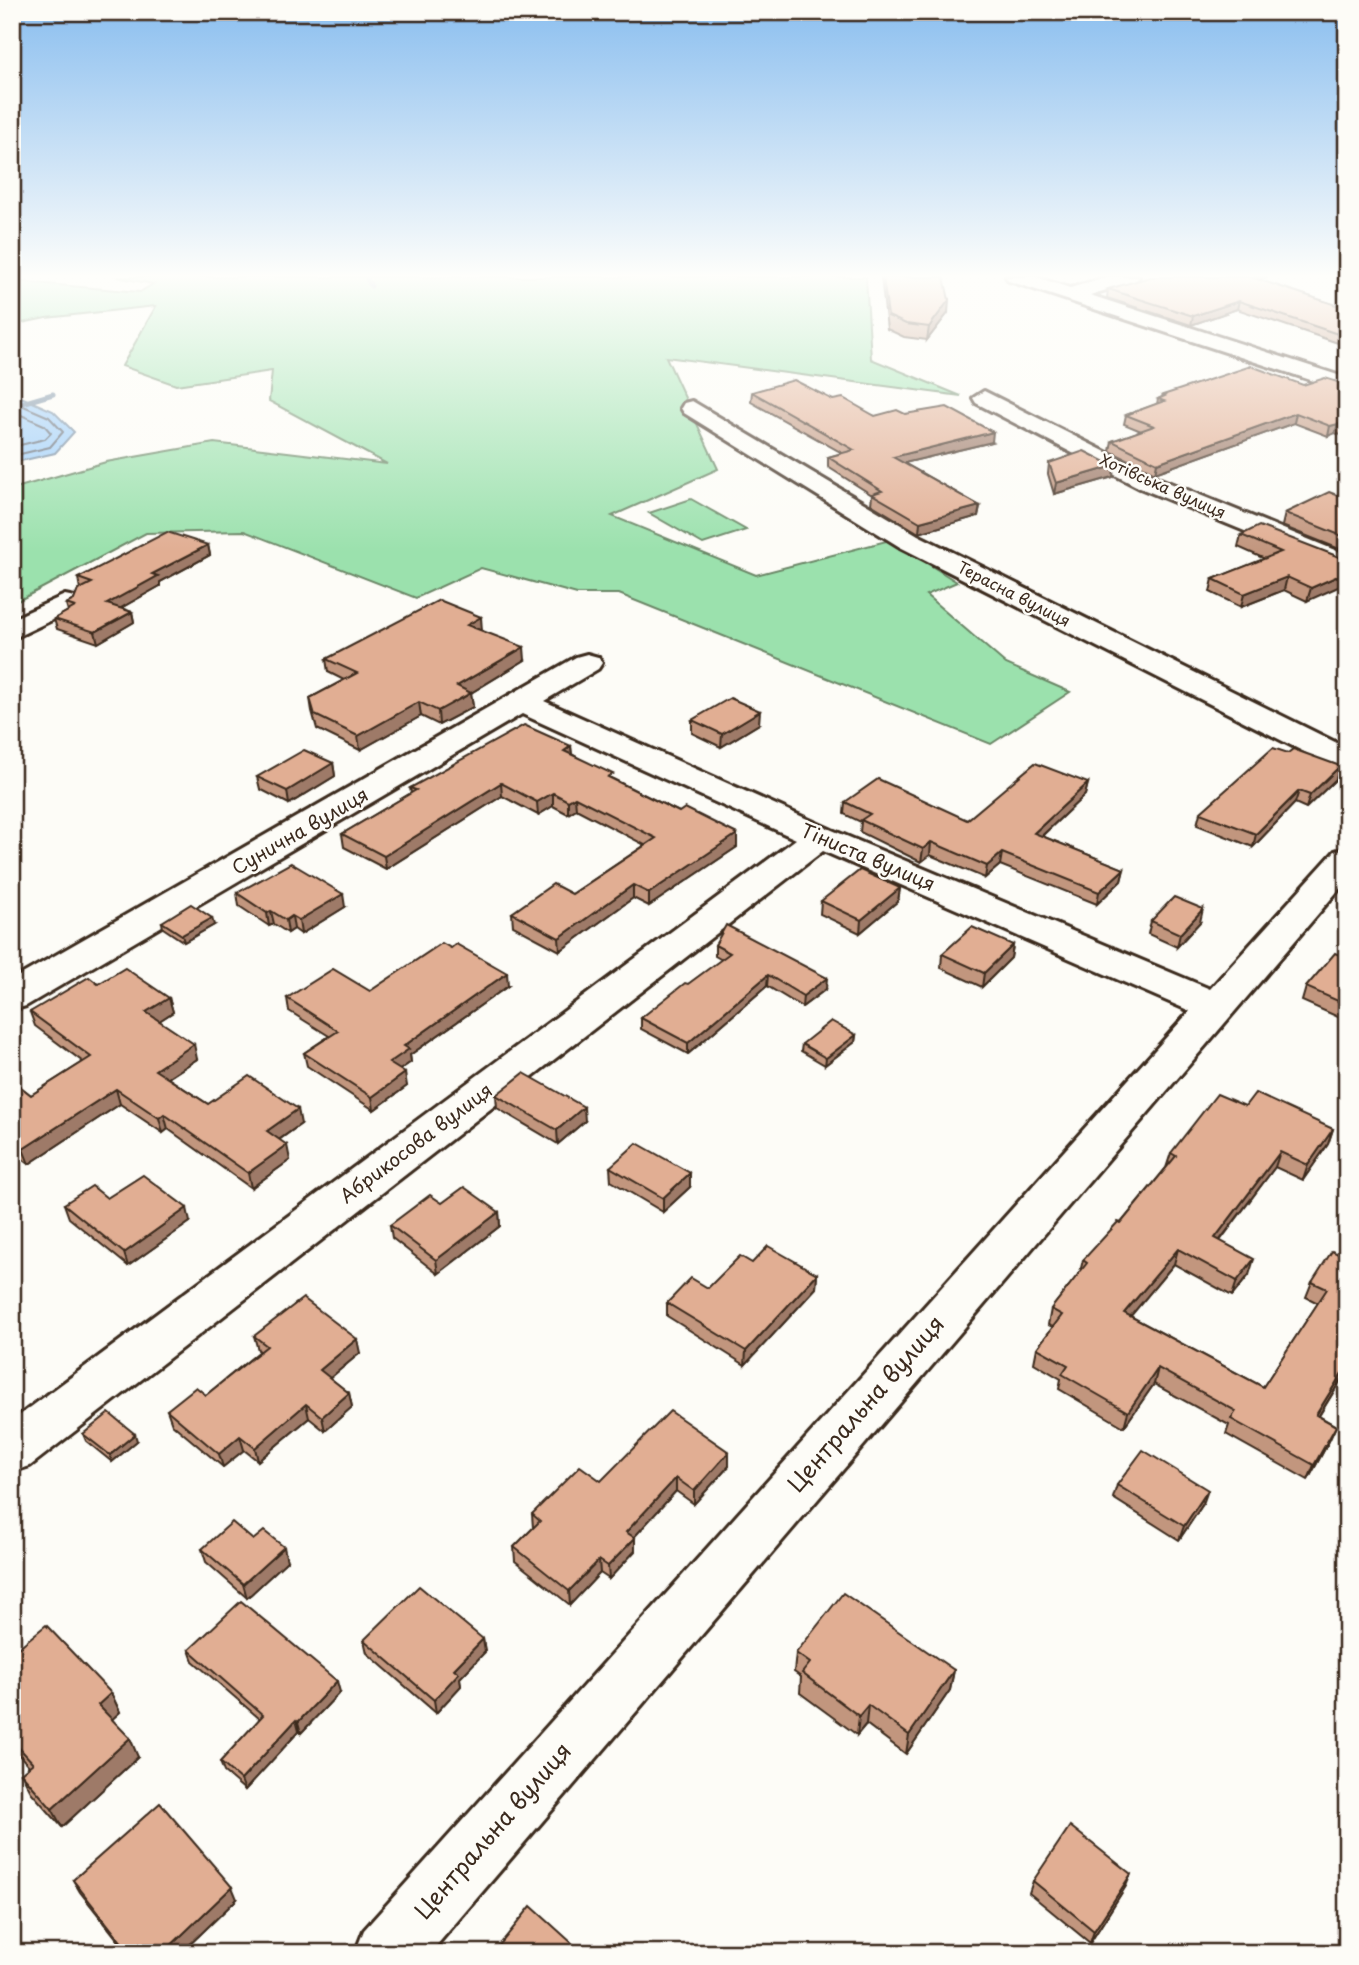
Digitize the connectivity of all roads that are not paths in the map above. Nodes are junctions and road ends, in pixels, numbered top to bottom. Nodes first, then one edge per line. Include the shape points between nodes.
1 (1300, 369) edge
2 (1320, 369) edge
3 (1310, 372) junction
4 (1347, 385) edge
5 (984, 398) dead end
6 (692, 408) dead end
7 (1347, 565) edge
8 (65, 603) edge
9 (12, 631) edge
10 (587, 663) dead end
11 (523, 703) junction
12 (1347, 761) edge
13 (820, 837) junction
14 (1347, 858) edge
15 (12, 997) edge
16 (1214, 1006) junction
17 (12, 1450) edge
18 (387, 1953) edge

1 - 3 street
2 - 3 street
3 - 4 street
5 - 7 street, Хотівська вулиця via 1149,483
6 - 12 street, Терасна вулиця via 909,541
8 - 9 street
10 - 11 street, Сунична вулиця
11 - 13 street, Тіниста вулиця
11 - 15 street, Сунична вулиця
13 - 16 street, Тіниста вулиця
13 - 17 street, Абрикосова вулиця
14 - 16 street, Центральна вулиця
16 - 18 street, Центральна вулиця

